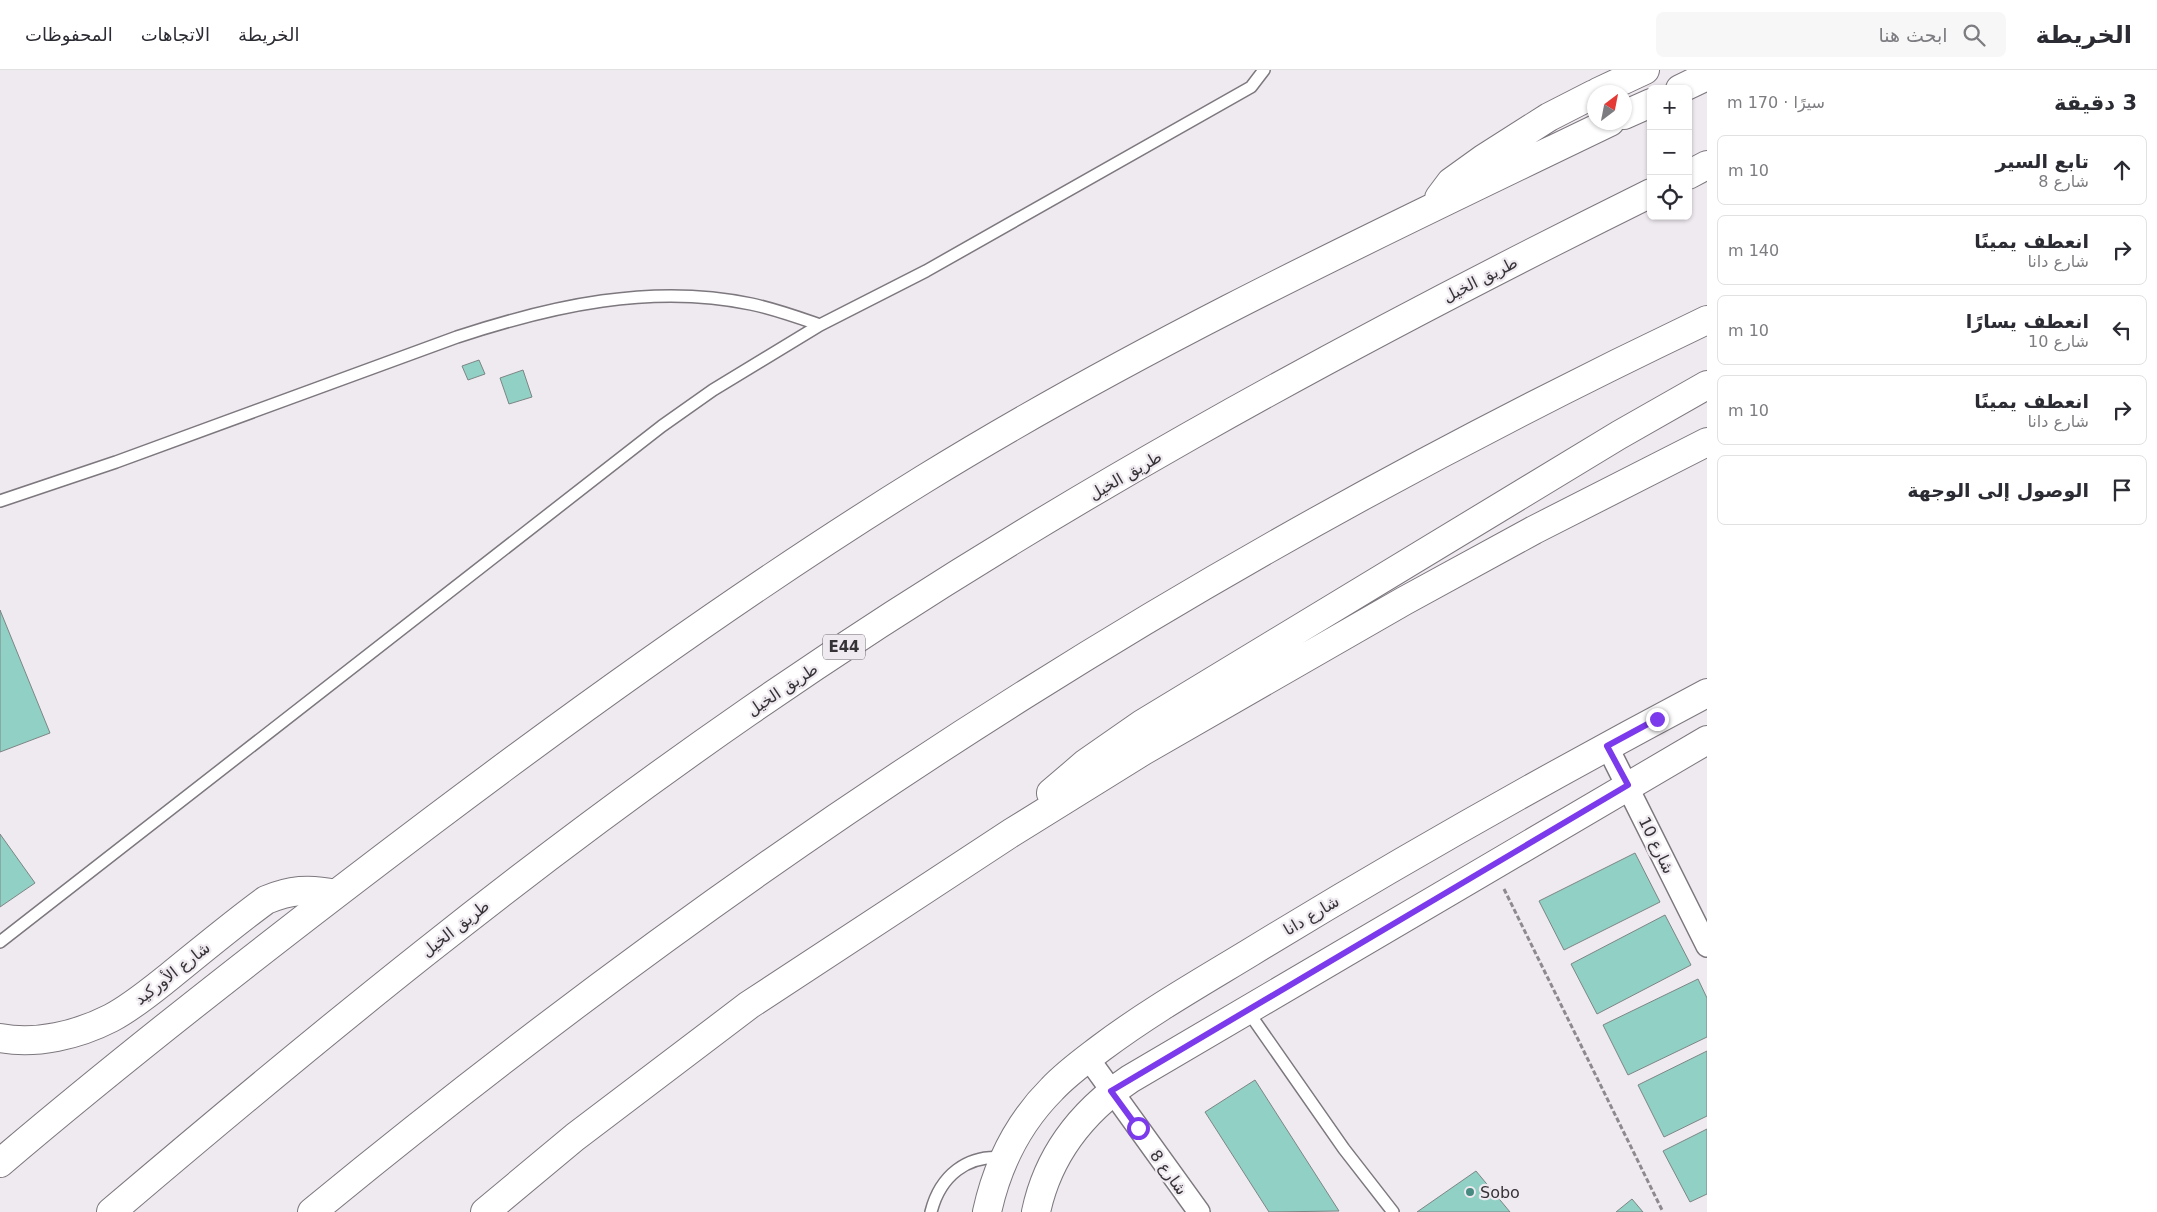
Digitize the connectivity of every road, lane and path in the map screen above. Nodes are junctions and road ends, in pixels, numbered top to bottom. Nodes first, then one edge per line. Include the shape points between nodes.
1 (1264, 70) edge
2 (1645, 70) edge
3 (1707, 76) edge
4 (1613, 85) edge
5 (1688, 85) edge
6 (1587, 98) edge
7 (1647, 105) edge
8 (1632, 111) edge
9 (1594, 130) edge
10 (1707, 165) edge
11 (1692, 172) edge
12 (1647, 195) edge
13 (1429, 210) junction
14 (1707, 320) edge
15 (820, 325) junction
16 (1707, 384) edge
17 (1707, 442) edge
18 (0, 502) edge
19 (1707, 693) edge
20 (1707, 740) edge
21 (1607, 746) junction
22 (1628, 785) junction
23 (1011, 833) junction
24 (1492, 865) junction
25 (335, 894) junction
26 (0, 942) edge
27 (1707, 946) edge
28 (1248, 1010) junction
29 (0, 1038) edge
30 (1088, 1058) junction
31 (1111, 1091) junction
32 (1004, 1158) junction
33 (0, 1163) edge
34 (111, 1212) edge
35 (312, 1212) edge
36 (485, 1212) edge
37 (931, 1212) edge
38 (986, 1212) edge
39 (1036, 1212) edge
40 (1199, 1212) edge
41 (1392, 1212) edge
42 (1663, 1212) edge

1 - 15 lane via 1251,87 926,271
2 - 4 main road
3 - 5 main road
6 - 13 main road via 1549,117 1483,159 1451,182
7 - 8 main road
9 - 13 main road
10 - 11 main road
12 - 34 main road, طريق الخيل / E44 via 1416,313 1124,475 989,555 751,709 531,868 350,1011
13 - 25 main road via 1103,376 925,478 678,643
14 - 35 main road via 1360,498 1143,622 1027,693 700,913 505,1058
15 - 18 lane via 759,306 714,298 641,296 570,306 456,337
15 - 26 lane via 713,390 662,426
16 - 23 main road via 1142,724 1086,763
17 - 23 main road via 1404,601 1194,721
19 - 21 main road, شارع دانا
20 - 22 main road
21 - 22 street, شارع 10
21 - 30 main road, شارع دانا via 1442,838 1186,990
22 - 24 main road
22 - 27 street, شارع 10
23 - 36 main road via 748,1005 575,1137
24 - 28 main road
24 - 42 path
25 - 29 main road, شارع الأوركيد via 300,890 266,900 142,998 111,1018 77,1032 43,1039
25 - 33 main road via 140,1047
28 - 31 main road
28 - 41 lane via 1344,1149
30 - 31 street, شارع 8
30 - 32 main road, شارع دانا via 1052,1088 1033,1110
31 - 39 main road via 1078,1124 1064,1144 1043,1186
31 - 40 street, شارع 8
32 - 37 lane via 980,1158 958,1168 939,1192
32 - 38 main road, شارع دانا

